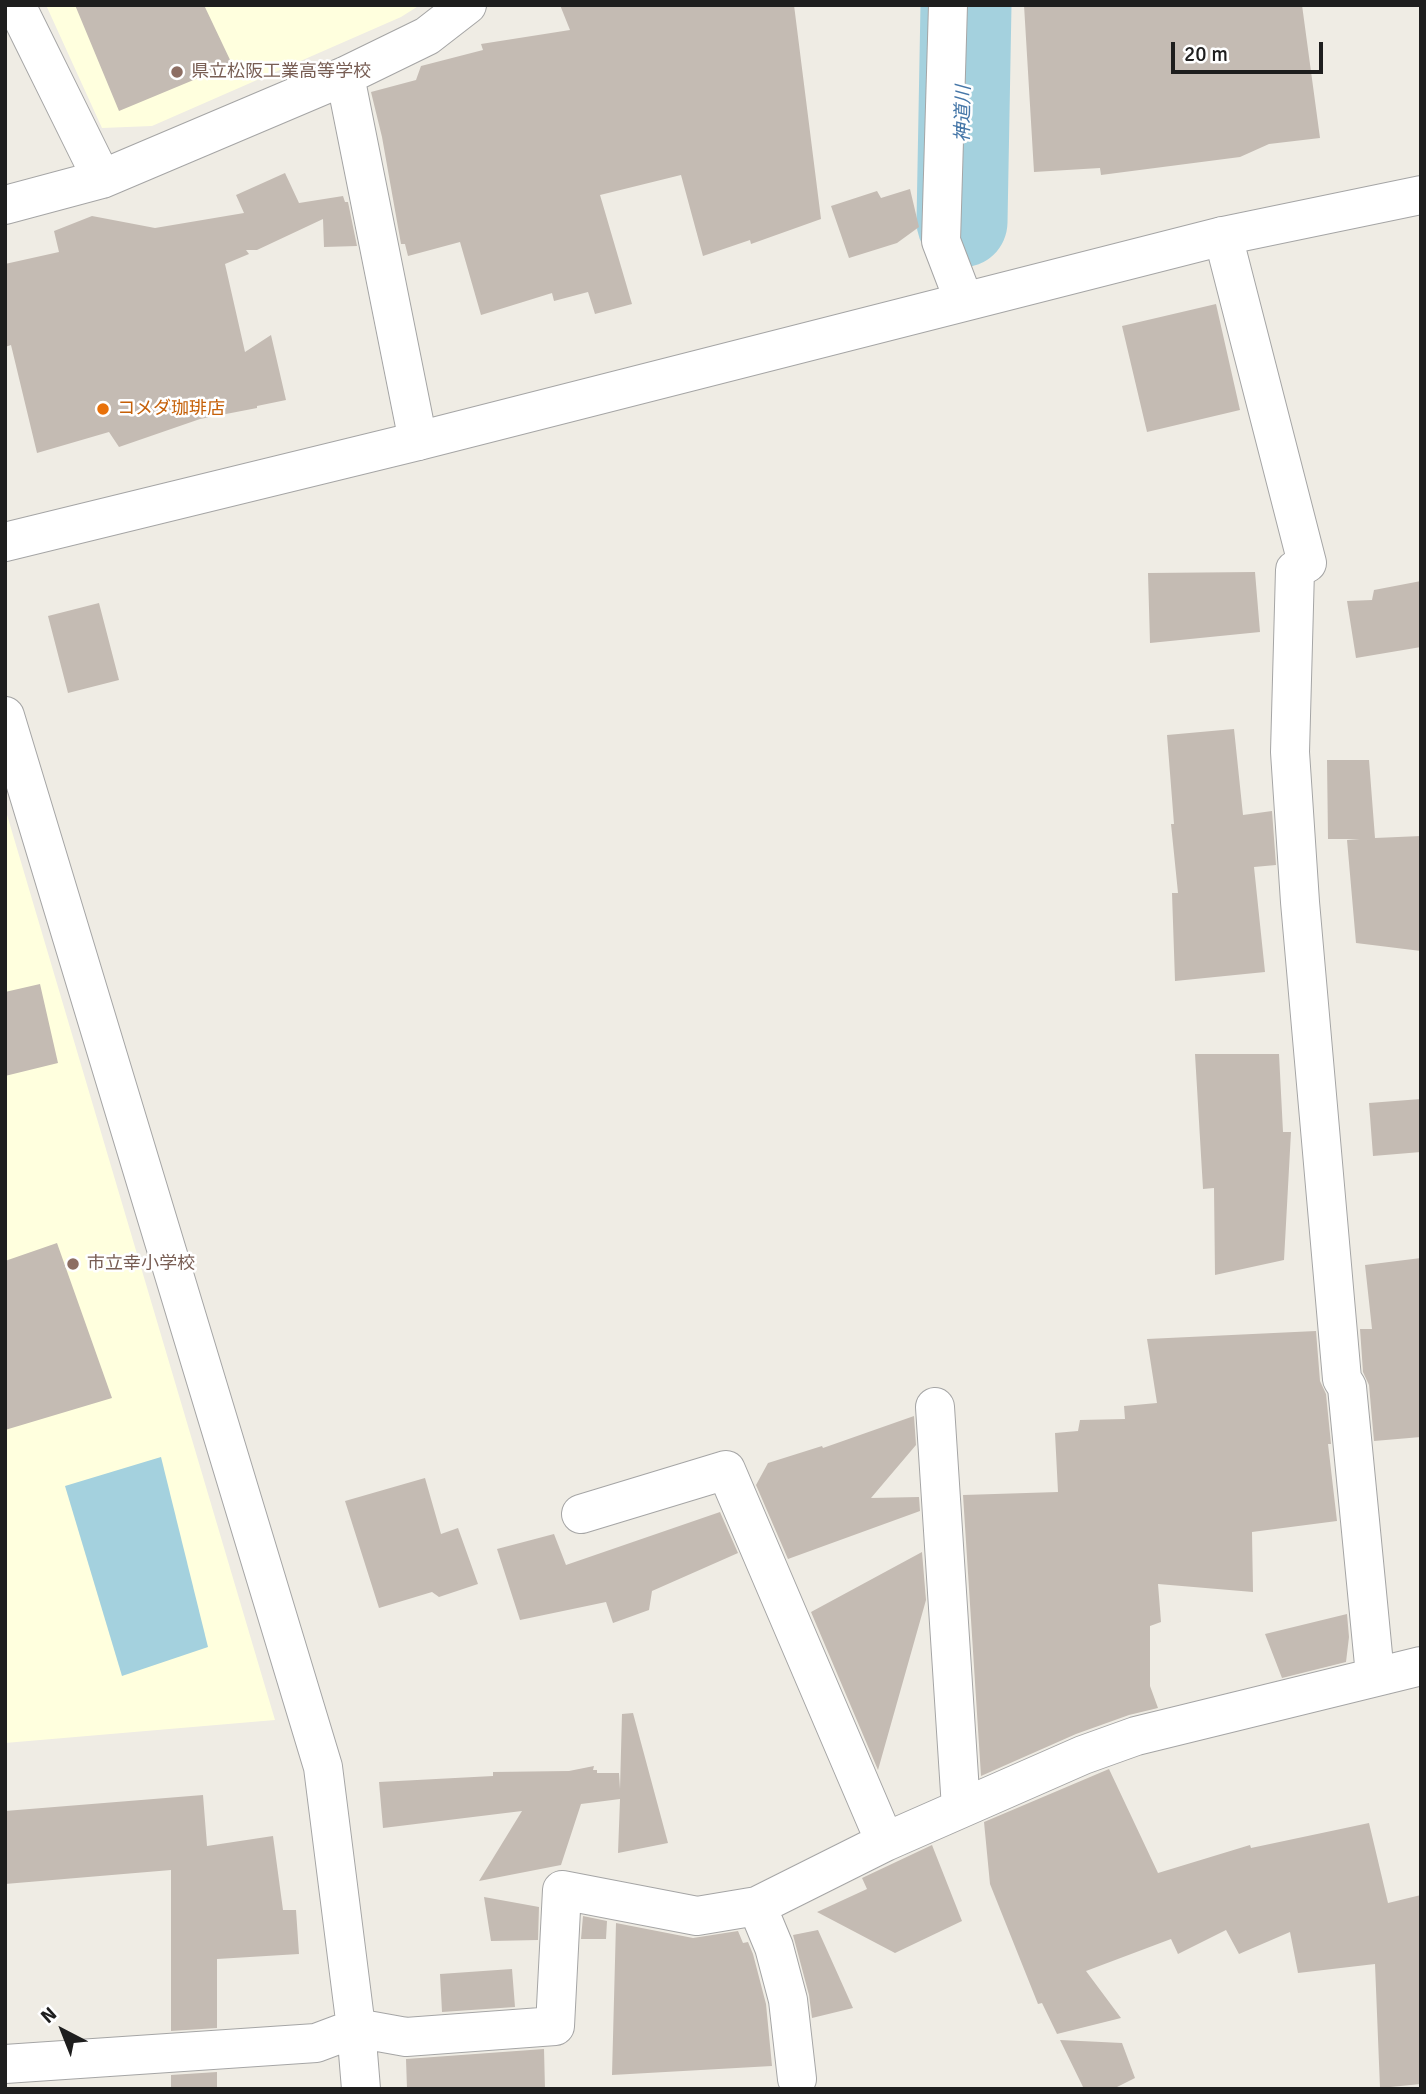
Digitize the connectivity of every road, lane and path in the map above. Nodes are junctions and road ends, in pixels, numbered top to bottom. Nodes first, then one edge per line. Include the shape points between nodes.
1 (16, 5) edge
2 (467, 5) edge
3 (948, 5) edge
4 (345, 76) junction
5 (102, 179) junction
6 (1421, 195) edge
7 (5, 205) edge
8 (1223, 236) junction
9 (964, 301) junction
10 (418, 441) junction
11 (5, 542) edge
12 (5, 716) edge
13 (935, 1407) dead end
14 (581, 1514) dead end
15 (1421, 1665) edge
16 (1375, 1675) junction
17 (961, 1808) junction
18 (885, 1842) junction
19 (757, 1906) junction
20 (356, 2028) junction
21 (5, 2064) edge
22 (797, 2079) dead end
23 (361, 2089) edge

1 - 5 street
2 - 4 street via 427,36
3 - 9 street via 941,241
4 - 5 street
4 - 10 street
5 - 7 street
6 - 8 street
8 - 9 street
8 - 16 street via 1307,564 1295,570 1290,752 1342,1379 1347,1387
9 - 10 street
10 - 11 street
12 - 20 street via 323,1766
13 - 17 street
14 - 18 street via 726,1470
15 - 16 street
16 - 17 street via 1136,1736
17 - 18 street
18 - 19 street
19 - 20 street via 697,1916 562,1890 555,2026 406,2037
19 - 22 street via 788,2000
20 - 21 street via 316,2043
20 - 23 street

